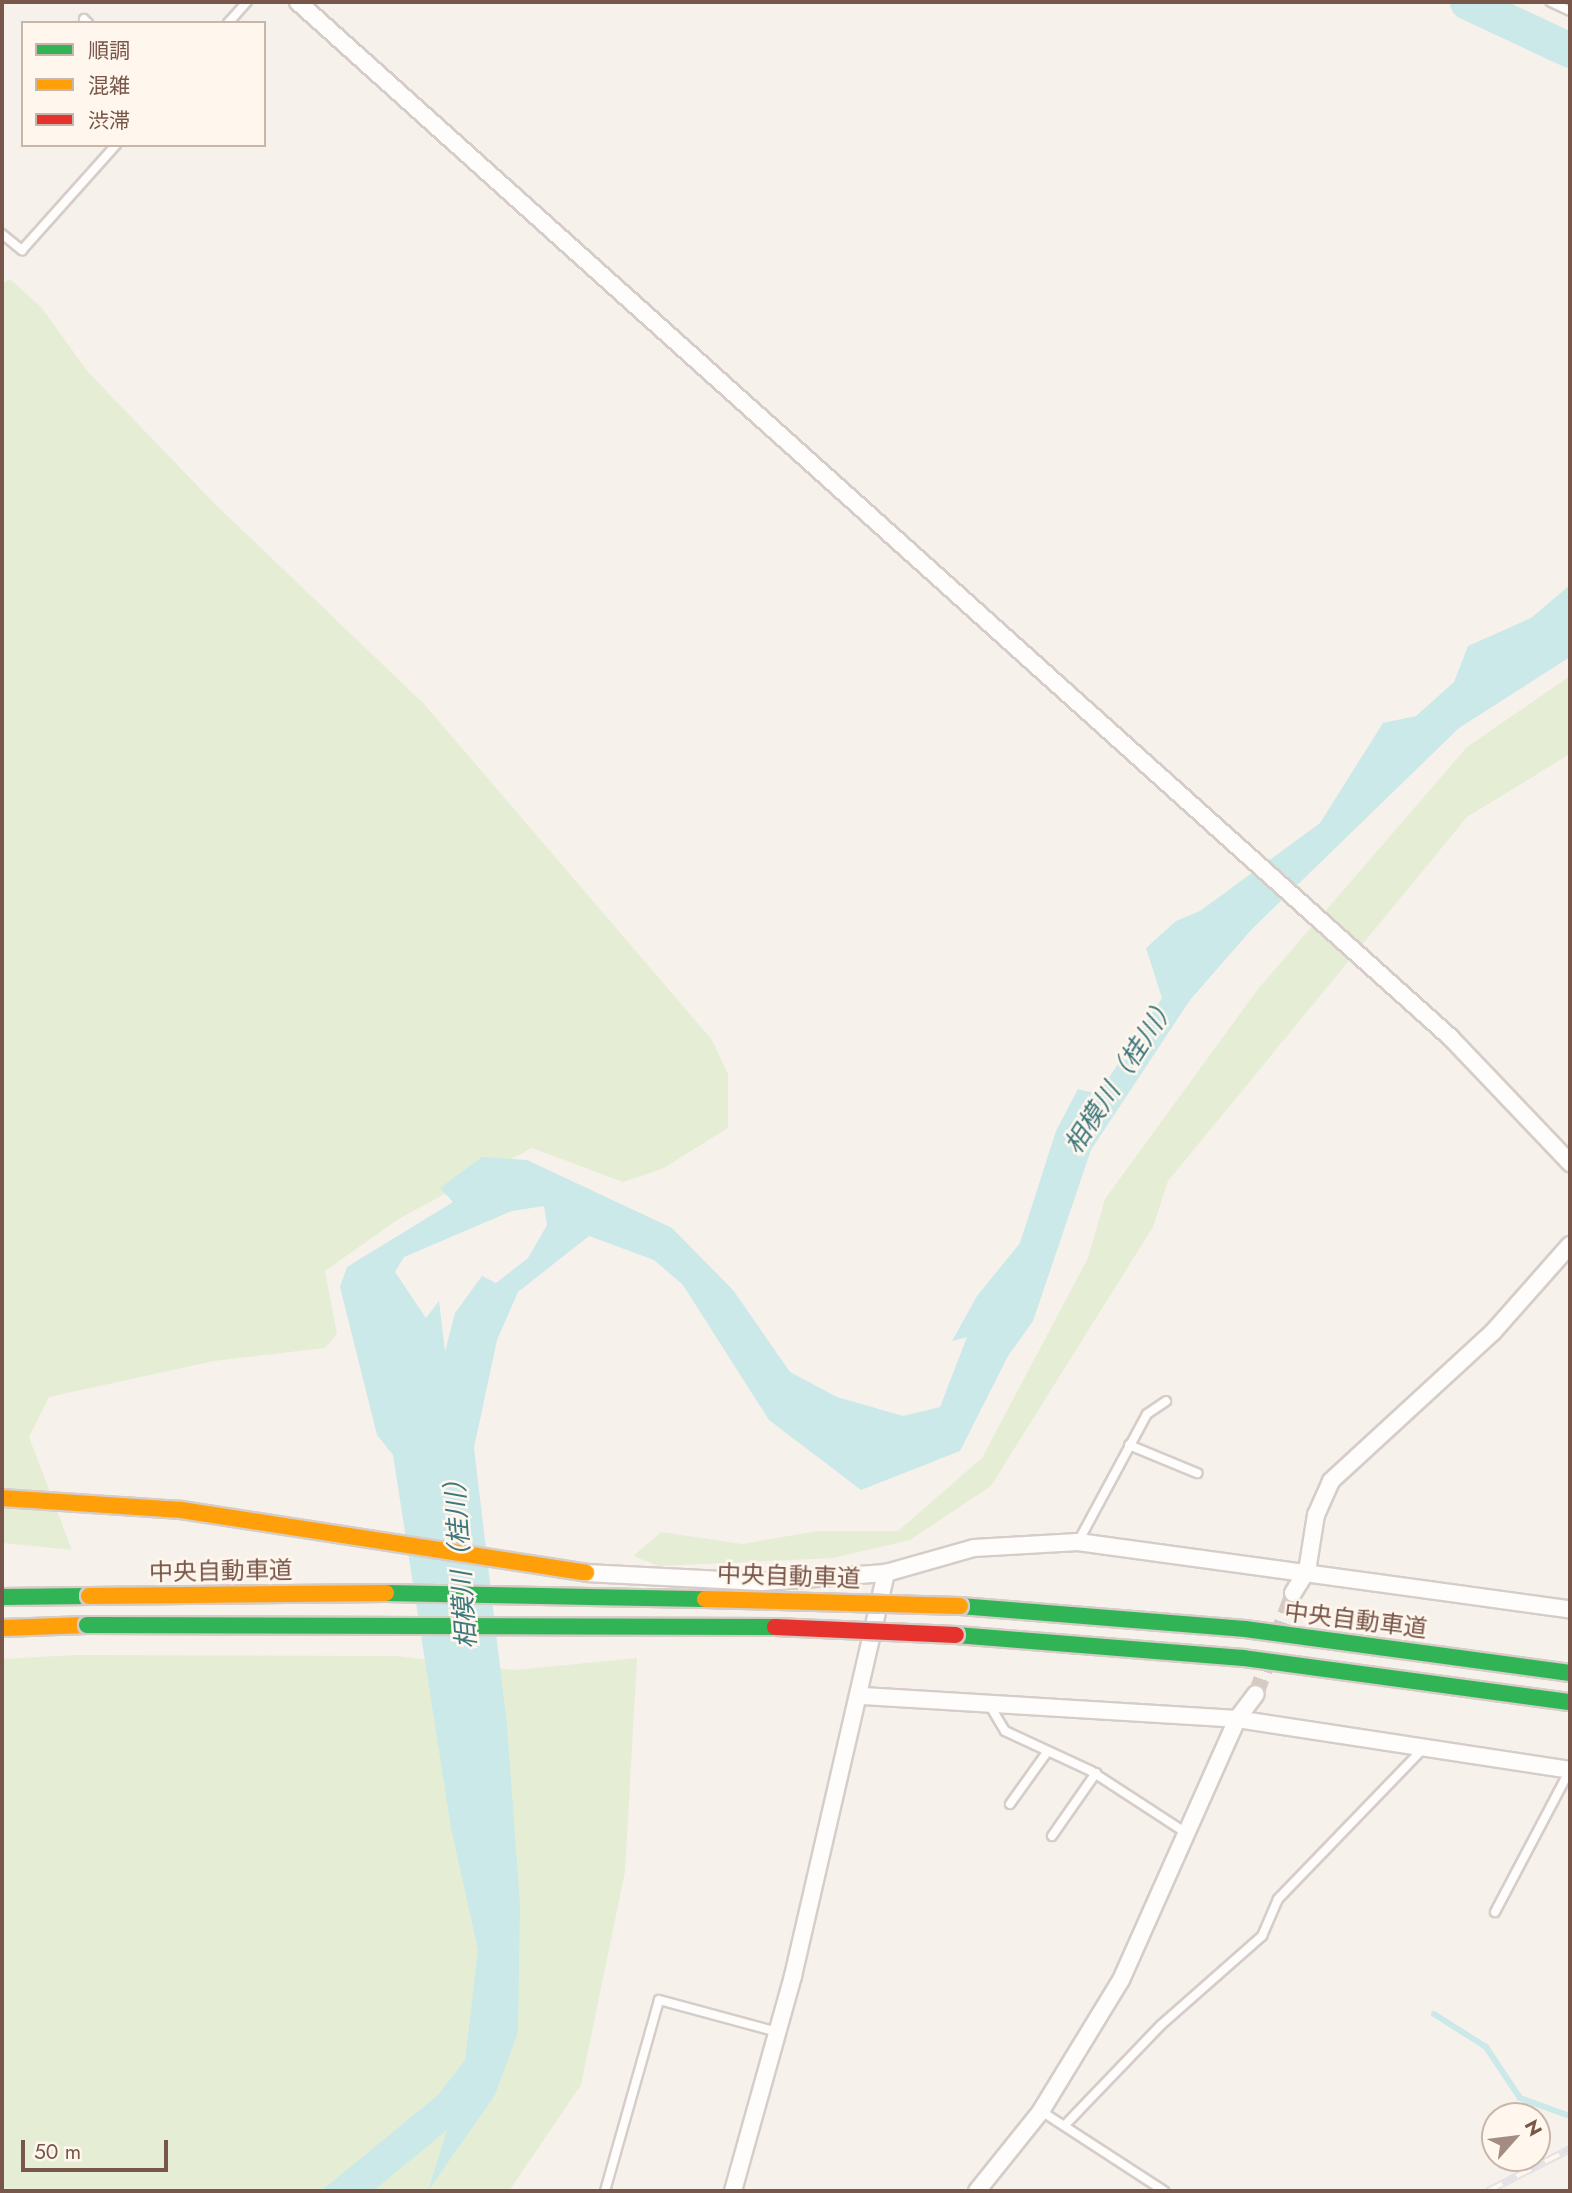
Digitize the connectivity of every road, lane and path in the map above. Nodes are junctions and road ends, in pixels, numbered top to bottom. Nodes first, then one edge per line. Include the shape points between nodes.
1 (247, 2) edge
2 (298, 2) edge
3 (1551, 2) edge
4 (1570, 11) edge
5 (230, 21) edge
6 (114, 147) edge
7 (2, 234) edge
8 (1570, 1163) edge
9 (1570, 1245) edge
10 (1166, 1401) dead end
11 (1129, 1445) junction
12 (1197, 1474) dead end
13 (2, 1498) edge
14 (1078, 1542) junction
15 (1307, 1571) junction
16 (586, 1573) joint
17 (886, 1573) junction
18 (1293, 1593) tunnel mouth
19 (2, 1597) edge
20 (1570, 1609) edge
21 (2, 1628) edge
22 (1570, 1673) edge
23 (1256, 1694) tunnel mouth
24 (863, 1696) junction
25 (1570, 1702) edge
26 (990, 1706) junction
27 (1237, 1719) junction
28 (1424, 1748) junction
29 (1048, 1751) junction
30 (1570, 1770) edge
31 (1096, 1773) junction
32 (1010, 1804) dead end
33 (1186, 1833) junction
34 (1052, 1836) dead end
35 (1495, 1912) dead end
36 (778, 2032) junction
37 (1041, 2111) junction
38 (1066, 2124) junction
39 (605, 2191) edge
40 (733, 2191) edge
41 (977, 2191) edge
42 (1164, 2191) edge

1 - 5 lane
2 - 8 street via 1451,1038
3 - 4 lane
6 - 7 lane via 22,250
9 - 15 street via 1493,1332 1331,1481 1316,1515
10 - 11 lane via 1147,1413
11 - 12 lane
11 - 14 lane
13 - 16 main road via 103,1501
14 - 15 street
14 - 17 street via 974,1548
15 - 18 street
15 - 20 street
16 - 17 street via 762,1581
17 - 24 street
19 - 22 main road, 中央自動車道, bridge via 441,1592 960,1606 1245,1629
21 - 25 main road, 中央自動車道, bridge via 685,1624 956,1635 1243,1658
23 - 27 street
24 - 26 street
24 - 36 street
26 - 27 street
26 - 29 lane via 1005,1731
27 - 28 street
27 - 33 street
28 - 30 street
28 - 38 lane via 1278,1899 1262,1936 1161,2025
29 - 31 lane
29 - 32 lane
30 - 35 lane
31 - 33 lane
31 - 34 lane
33 - 37 street via 1121,1980
36 - 39 lane via 659,2000
36 - 40 street
37 - 38 lane
37 - 41 street
38 - 42 lane

